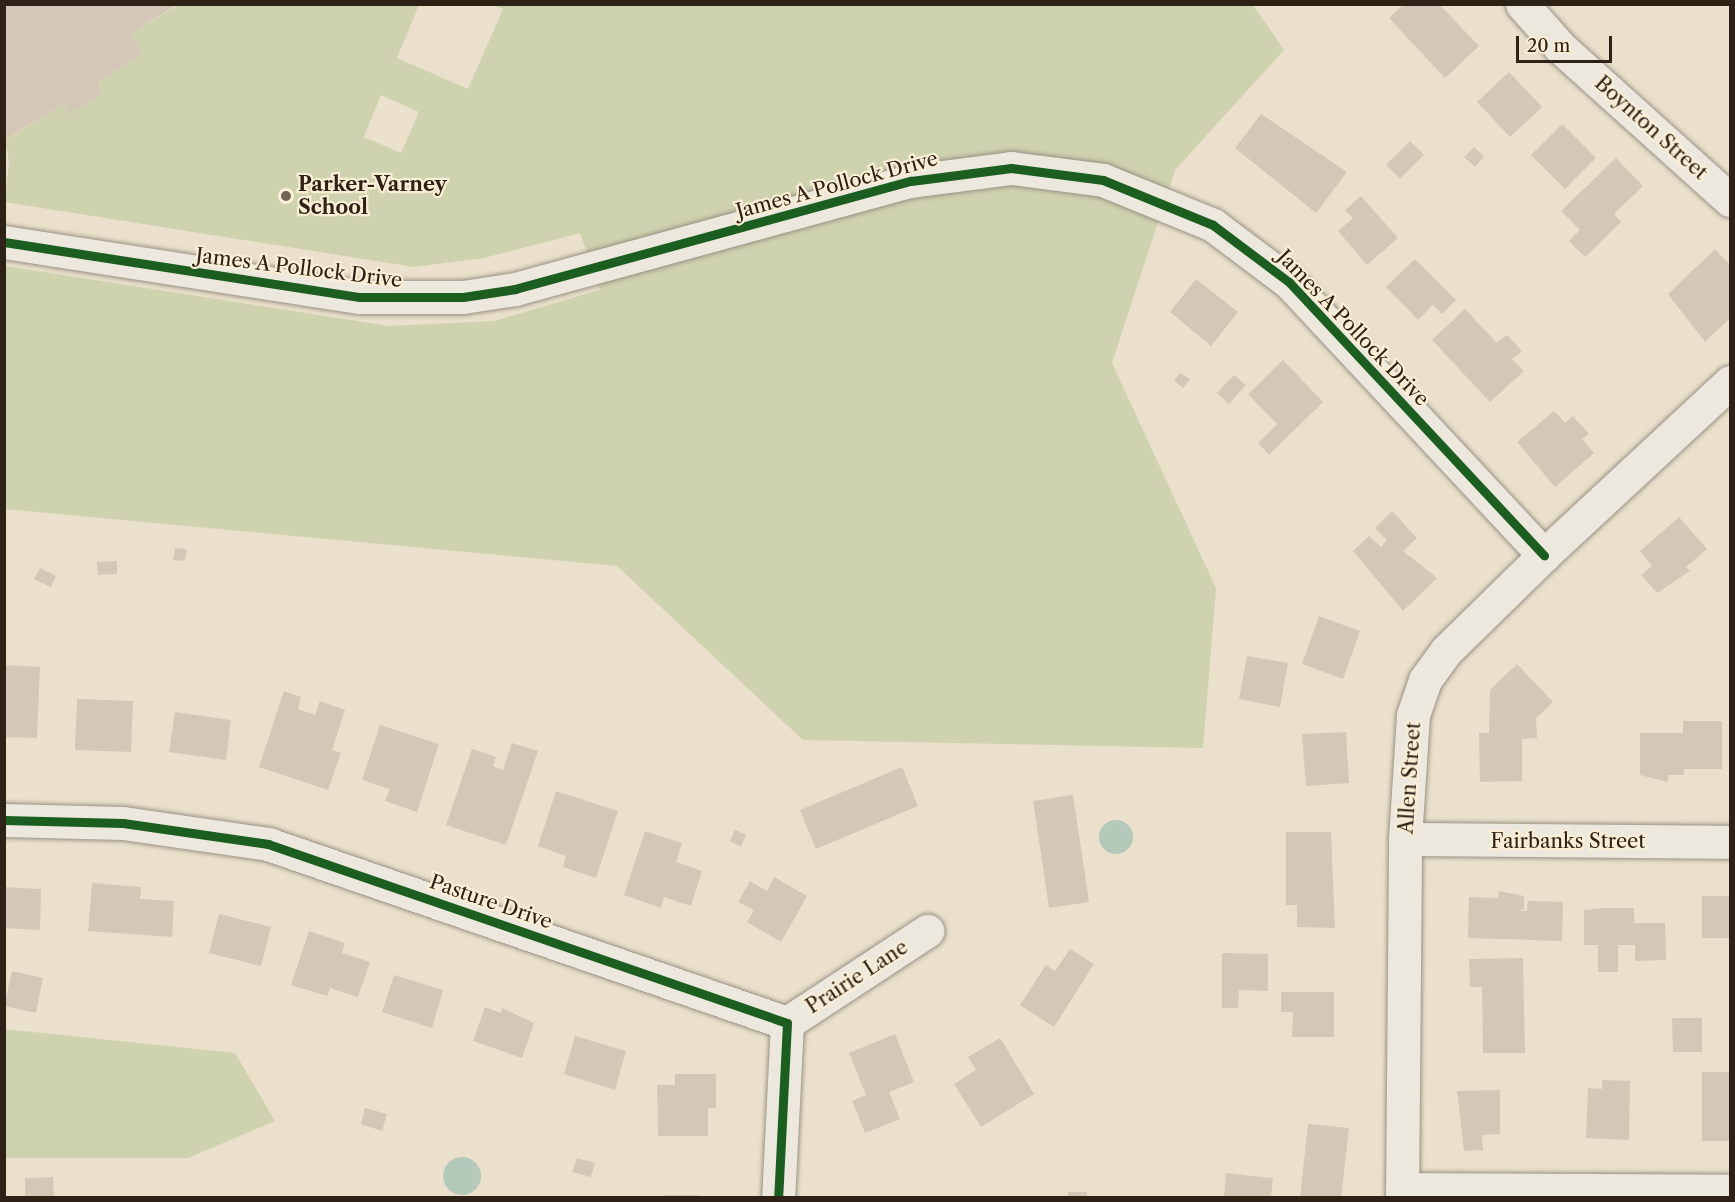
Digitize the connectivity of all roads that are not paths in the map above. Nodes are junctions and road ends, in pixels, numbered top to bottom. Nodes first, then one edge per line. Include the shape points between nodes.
1 (1522, 4) edge
2 (1731, 200) edge
3 (4, 242) edge
4 (1731, 382) edge
5 (1544, 555) junction
6 (4, 819) edge
7 (1405, 839) junction
8 (1731, 842) edge
9 (927, 931) dead end
10 (787, 1023) junction
11 (1731, 1191) edge
12 (1402, 1193) edge
13 (778, 1197) edge

1 - 2 street, Boynton Street via 1560,47
3 - 5 street, James A Pollock Drive via 360,297 463,297 515,289 911,181 1011,168 1104,180 1213,225 1289,282
4 - 5 street, Allen Street
5 - 7 street, Allen Street via 1446,651 1425,680 1413,715
6 - 10 street, Pasture Drive via 123,823 268,844
7 - 8 street, Fairbanks Street
7 - 12 street, Allen Street
9 - 10 street, Prairie Lane
10 - 13 street
11 - 12 street

